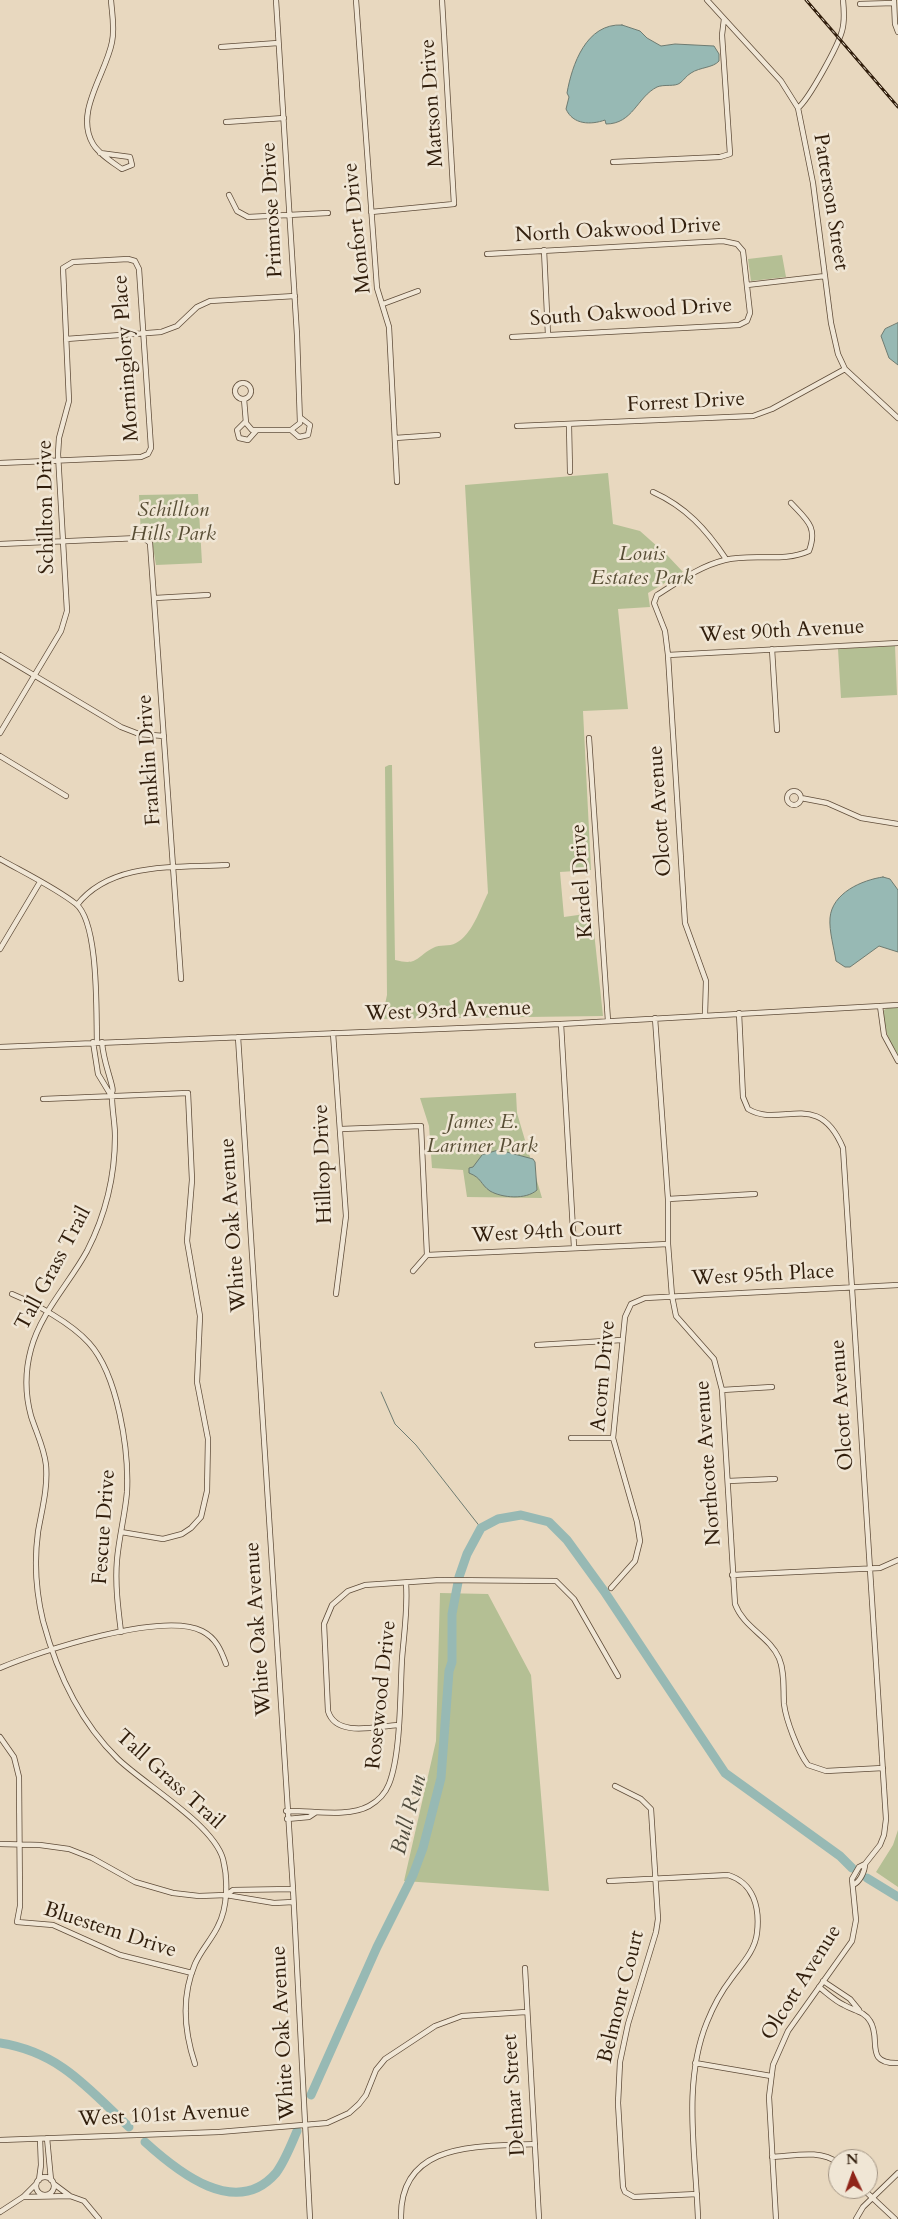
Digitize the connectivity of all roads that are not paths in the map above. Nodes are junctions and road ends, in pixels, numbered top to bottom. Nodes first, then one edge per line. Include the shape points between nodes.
1 (111, 0) edge
2 (276, 0) edge
3 (356, 0) edge
4 (442, 0) edge
5 (707, 0) edge
6 (843, 0) edge
7 (894, 1) edge
8 (860, 4) dead end
9 (724, 19) junction
10 (898, 32) edge
11 (278, 43) junction
12 (221, 47) dead end
13 (798, 108) junction
14 (284, 118) junction
15 (226, 122) dead end
16 (100, 152) junction
17 (614, 162) dead end
18 (229, 195) dead end
19 (371, 212) junction
20 (328, 213) dead end
21 (290, 215) junction
22 (544, 250) junction
23 (487, 254) dead end
24 (135, 261) joint
25 (825, 276) junction
26 (747, 285) junction
27 (418, 291) dead end
28 (295, 296) junction
29 (383, 304) junction
30 (749, 316) joint
31 (143, 334) junction
32 (548, 335) junction
33 (512, 337) dead end
34 (66, 339) junction
35 (845, 369) junction
36 (244, 399) dead end
37 (301, 418) junction
38 (898, 418) edge
39 (245, 422) junction
40 (568, 425) junction
41 (517, 426) dead end
42 (291, 430) junction
43 (256, 431) junction
44 (438, 435) dead end
45 (395, 438) junction
46 (58, 460) junction
47 (0, 463) edge
48 (570, 472) dead end
49 (397, 482) dead end
50 (653, 492) dead end
51 (791, 504) dead end
52 (62, 541) junction
53 (0, 544) edge
54 (726, 559) junction
55 (208, 595) dead end
56 (155, 598) junction
57 (898, 643) edge
58 (772, 649) junction
59 (668, 654) junction
60 (0, 655) edge
61 (34, 676) junction
62 (777, 730) dead end
63 (0, 733) edge
64 (164, 736) junction
65 (589, 738) dead end
66 (0, 756) edge
67 (66, 796) dead end
68 (801, 798) dead end
69 (898, 824) edge
70 (0, 858) edge
71 (227, 865) dead end
72 (174, 868) junction
73 (40, 882) junction
74 (77, 905) junction
75 (0, 949) edge
76 (181, 979) dead end
77 (898, 1005) edge
78 (880, 1006) junction
79 (738, 1013) junction
80 (705, 1015) junction
81 (655, 1018) junction
82 (608, 1021) junction
83 (561, 1024) junction
84 (333, 1033) junction
85 (238, 1037) junction
86 (97, 1042) junction
87 (0, 1047) edge
88 (898, 1061) edge
89 (112, 1097) junction
90 (43, 1099) dead end
91 (341, 1129) junction
92 (755, 1194) dead end
93 (668, 1199) junction
94 (668, 1244) junction
95 (574, 1247) junction
96 (428, 1255) junction
97 (413, 1271) dead end
98 (898, 1285) edge
99 (852, 1288) junction
100 (12, 1294) dead end
101 (336, 1294) dead end
102 (672, 1296) junction
103 (631, 1304) joint
104 (47, 1313) junction
105 (622, 1340) junction
106 (538, 1344) dead end
107 (772, 1387) dead end
108 (722, 1390) junction
109 (571, 1438) dead end
110 (613, 1438) junction
111 (775, 1479) dead end
112 (728, 1481) junction
113 (121, 1532) junction
114 (898, 1560) edge
115 (870, 1568) junction
116 (732, 1575) junction
117 (406, 1583) junction
118 (611, 1588) dead end
119 (121, 1632) junction
120 (51, 1649) junction
121 (226, 1664) dead end
122 (0, 1668) edge
123 (618, 1676) dead end
124 (398, 1725) junction
125 (0, 1737) edge
126 (883, 1768) junction
127 (615, 1786) dead end
128 (286, 1811) junction
129 (315, 1813) junction
130 (287, 1819) junction
131 (0, 1844) edge
132 (19, 1844) junction
133 (656, 1878) junction
134 (609, 1881) dead end
135 (293, 1888) junction
136 (226, 1895) junction
137 (293, 1902) junction
138 (525, 1968) dead end
139 (192, 1973) junction
140 (824, 1980) junction
141 (819, 1987) junction
142 (860, 2011) junction
143 (526, 2012) junction
144 (695, 2063) junction
145 (898, 2063) edge
146 (195, 2064) dead end
147 (771, 2076) junction
148 (305, 2125) junction
149 (40, 2138) junction
150 (47, 2138) junction
151 (0, 2140) edge
152 (535, 2144) junction
153 (772, 2157) junction
154 (828, 2157) edge
155 (898, 2173) edge
156 (38, 2182) junction
157 (53, 2182) junction
158 (878, 2192) edge
159 (697, 2194) junction
160 (46, 2196) junction
161 (70, 2196) junction
162 (23, 2197) junction
163 (871, 2199) edge
164 (873, 2199) edge
165 (0, 2212) edge
166 (99, 2219) edge
167 (310, 2219) edge
168 (401, 2219) edge
169 (539, 2219) edge
170 (698, 2219) edge
171 (776, 2219) edge
172 (856, 2219) edge
173 (895, 2219) edge

1 - 16 street via 112,41 87,118 93,144
2 - 11 street, Primrose Drive
3 - 19 street, Monfort Drive
4 - 19 street, Mattson Drive via 454,204
5 - 9 street, Patterson Street
6 - 13 street via 841,34 808,97
7 - 8 street
7 - 10 street
9 - 13 street, Patterson Street via 781,81
9 - 17 street via 722,36 730,154 720,158
11 - 12 street
11 - 14 street, Primrose Drive
13 - 25 street, Patterson Street via 813,184
14 - 15 street
14 - 21 street, Primrose Drive
16 - 16 street via 122,169 132,165 130,157
18 - 21 street via 243,216
19 - 29 street, Monfort Drive via 377,288
20 - 21 street
21 - 28 street, Primrose Drive
22 - 23 street, North Oakwood Drive
22 - 26 street, North Oakwood Drive via 732,242 743,251
22 - 32 street
24 - 31 street, Morninglory Place via 139,269
24 - 34 street, Schillton Drive via 73,262 65,265 62,272
25 - 26 street
25 - 35 street, Patterson Street via 833,338
26 - 30 street, North Oakwood Drive
27 - 29 street
28 - 31 street via 210,301 197,307 171,329
28 - 37 street, Primrose Drive
29 - 45 street, Monfort Drive via 389,327
30 - 32 street, South Oakwood Drive via 734,326
31 - 34 street
31 - 46 street, Morninglory Place via 151,448 148,454 141,457
32 - 33 street, South Oakwood Drive
34 - 46 street, Schillton Drive via 69,401 59,438
35 - 38 street, Patterson Street
35 - 40 street, Forrest Drive via 753,416
36 - 39 street, Primrose Drive
37 - 42 street
37 - 42 street, Primrose Drive via 310,425 308,435 299,437
39 - 43 street
39 - 43 street, Primrose Drive via 238,430 240,438 248,440
40 - 41 street, Forrest Drive
40 - 48 street
42 - 43 street, Primrose Drive
44 - 45 street
45 - 49 street, Monfort Drive
46 - 47 street
46 - 52 street, Schillton Drive
50 - 54 street via 687,511
51 - 54 street via 813,530 814,539 809,550 796,557
52 - 53 street
52 - 56 street, Franklin Drive via 147,540 151,549
52 - 61 street, Schillton Drive via 66,616 61,631
54 - 59 street, Olcott Avenue via 698,570 656,595 654,603 665,632
55 - 56 street
56 - 64 street, Franklin Drive
57 - 58 street, West 90th Avenue
58 - 59 street, West 90th Avenue
58 - 62 street
59 - 80 street, Olcott Avenue via 685,923 706,981
60 - 61 street
61 - 63 street, Schillton Drive
61 - 64 street via 125,730
64 - 72 street, Franklin Drive
65 - 82 street, Kardel Drive
66 - 67 street
68 - 69 street via 827,803 861,818
70 - 73 street
71 - 72 street
72 - 74 street via 121,874 96,886
72 - 76 street, Franklin Drive
73 - 74 street
73 - 75 street
74 - 86 street via 88,925 92,948
77 - 78 street, West 93rd Avenue
78 - 79 street, West 93rd Avenue
78 - 88 street via 884,1035
79 - 80 street, West 93rd Avenue
79 - 99 street, Olcott Avenue via 743,1097 748,1109 763,1114 812,1115 826,1122 839,1138 845,1159
80 - 81 street, West 93rd Avenue
81 - 82 street, West 93rd Avenue
81 - 93 street, Northcote Avenue
82 - 83 street, West 93rd Avenue
83 - 84 street, West 93rd Avenue
83 - 95 street
84 - 85 street, West 93rd Avenue
84 - 91 street, Hilltop Drive
85 - 86 street, West 93rd Avenue
85 - 128 street, White Oak Avenue
86 - 87 street, West 93rd Avenue
86 - 89 street, Tall Grass Trail via 112,1086
86 - 89 street, Tall Grass Trail via 98,1074
89 - 90 street
89 - 104 street, Tall Grass Trail via 114,1157 103,1211 81,1260
89 - 113 street via 188,1094 192,1180 187,1241 198,1298 197,1382 209,1458 203,1510 192,1528 168,1538
91 - 96 street via 421,1126
91 - 101 street, Hilltop Drive via 346,1216
92 - 93 street
93 - 94 street, Northcote Avenue
94 - 95 street, West 94th Court
94 - 102 street, Northcote Avenue
95 - 96 street, West 94th Court
96 - 97 street
98 - 99 street, West 95th Place
99 - 102 street, West 95th Place
99 - 115 street, Olcott Avenue
100 - 104 street, Fescue Drive
102 - 103 street, West 95th Place via 640,1298
102 - 108 street, Northcote Avenue via 676,1316 714,1359
103 - 105 street, Acorn Drive via 626,1313
104 - 113 street, Fescue Drive via 89,1343 112,1389 122,1426 126,1463 127,1492
104 - 120 street, Tall Grass Trail via 28,1361 27,1383 31,1414 42,1444 46,1468 36,1572 37,1595
105 - 106 street
105 - 110 street, Acorn Drive
107 - 108 street
108 - 112 street, Northcote Avenue
109 - 110 street
110 - 118 street, Acorn Drive via 640,1541 635,1561
111 - 112 street
112 - 116 street, Northcote Avenue
113 - 119 street, Fescue Drive via 116,1579
114 - 115 street via 888,1566
115 - 116 street
115 - 126 street, Olcott Avenue
116 - 126 street, Northcote Avenue via 733,1595 739,1612 771,1645 780,1661 786,1713 806,1761 822,1771
117 - 123 street via 556,1580 574,1600
117 - 124 street, Rosewood Drive
117 - 124 street via 365,1585 348,1591 332,1605 323,1628 331,1718 346,1728
119 - 120 street
119 - 121 street via 196,1628 216,1642
120 - 122 street
120 - 136 street, Tall Grass Trail via 70,1694 105,1745 123,1764 213,1839 224,1864
124 - 129 street, Rosewood Drive via 390,1781 382,1796 364,1808
125 - 132 street via 10,1750 18,1770
126 - 140 street, Olcott Avenue via 885,1830 880,1845 854,1875 854,1936
127 - 133 street, Belmont Court via 641,1799 651,1809
128 - 129 street, Rosewood Drive
128 - 130 street, White Oak Avenue
129 - 130 street, Rosewood Drive via 309,1817
130 - 135 street, White Oak Avenue
131 - 132 street
132 - 136 street via 77,1852 135,1882 161,1890 190,1895
132 - 139 street, Bluestem Drive via 20,1906 17,1922 53,1925 120,1955
133 - 134 street
133 - 144 street via 728,1875 744,1882 756,1902 756,1940 713,2008
133 - 159 street, Belmont Court via 656,1932 620,2062 618,2103 622,2182 625,2192 634,2197
135 - 136 street via 233,1890
135 - 137 street, White Oak Avenue
136 - 137 street via 270,1903
136 - 139 street, Tall Grass Trail via 220,1922
137 - 148 street, White Oak Avenue
138 - 143 street, Delmar Street
139 - 146 street, Tall Grass Trail via 186,2021
140 - 141 street, Olcott Avenue
140 - 142 street via 850,1999
141 - 142 street via 845,2006
141 - 147 street, Olcott Avenue via 781,2044
142 - 145 street via 874,2027 878,2057 884,2062
143 - 148 street, West 101st Avenue via 462,2016 442,2022 385,2059 376,2070 366,2095 349,2113 327,2123
143 - 152 street, Delmar Street
144 - 147 street
144 - 159 street
147 - 153 street, Olcott Avenue
148 - 150 street, West 101st Avenue
148 - 167 street, White Oak Avenue
149 - 150 street, West 101st Avenue
149 - 151 street, West 101st Avenue
149 - 156 street
150 - 157 street
152 - 168 street via 459,2148 438,2155 421,2168 409,2184
152 - 169 street, Delmar Street
153 - 154 street
153 - 171 street, Olcott Avenue
155 - 158 street
156 - 157 street via 45,2177
156 - 160 street via 38,2191
156 - 162 street
157 - 160 street via 53,2192
157 - 161 street
159 - 170 street
160 - 161 street
160 - 162 street
161 - 166 street via 87,2204
162 - 165 street
163 - 172 street
164 - 173 street

